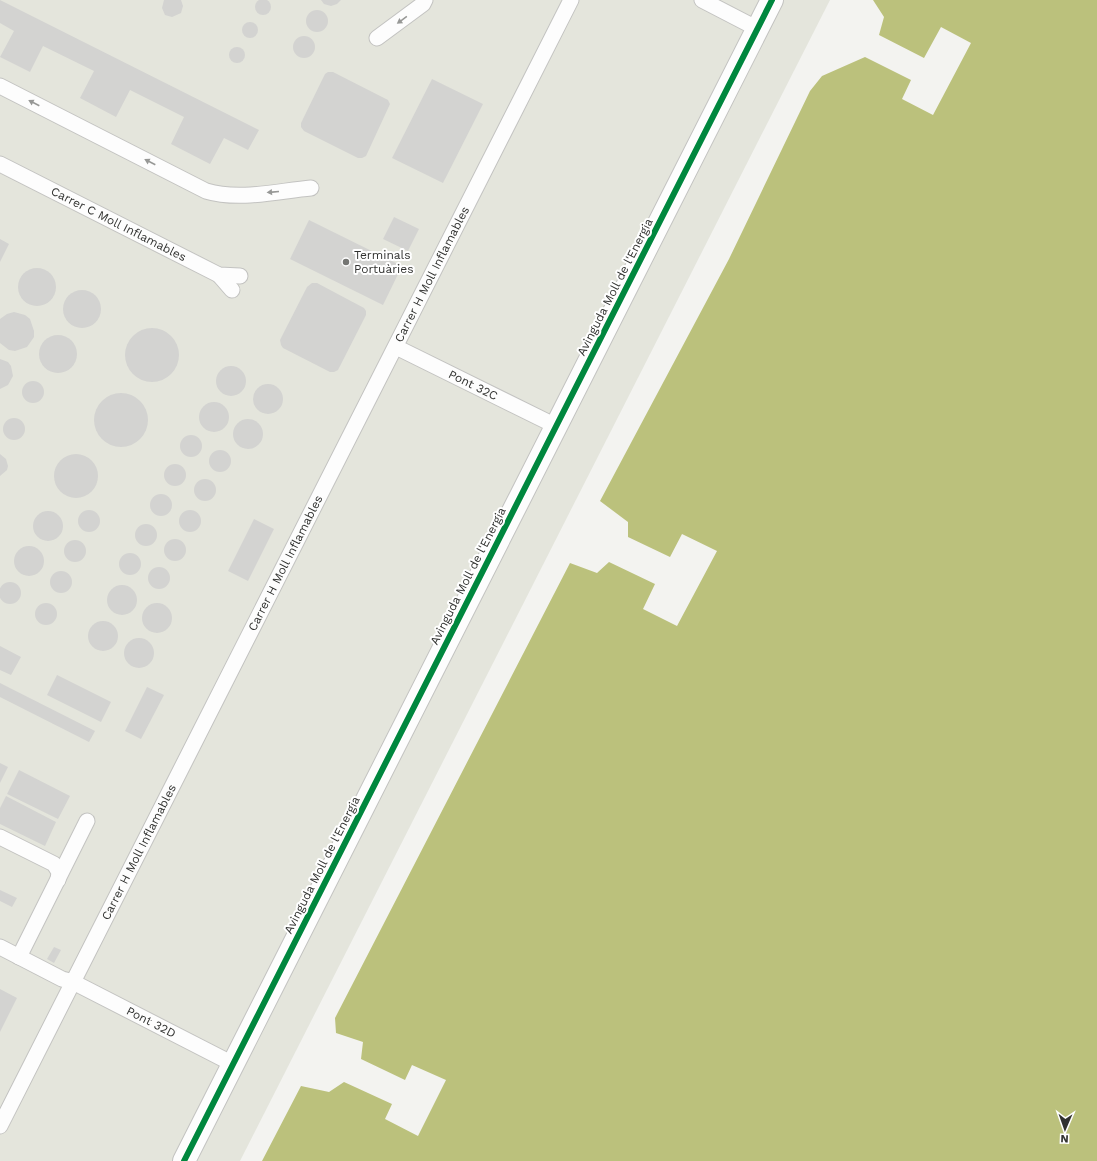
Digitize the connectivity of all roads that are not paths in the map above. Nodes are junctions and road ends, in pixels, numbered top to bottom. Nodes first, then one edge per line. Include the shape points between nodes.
1 (425, 0) edge
2 (571, 0) edge
3 (702, 0) edge
4 (772, 0) edge
5 (758, 29) junction
6 (377, 38) dead end
7 (0, 86) edge
8 (0, 164) edge
9 (311, 188) dead end
10 (220, 274) junction
11 (240, 276) dead end
12 (232, 290) dead end
13 (396, 347) junction
14 (556, 426) junction
15 (87, 821) dead end
16 (0, 837) edge
17 (58, 880) junction
18 (0, 947) edge
19 (19, 957) junction
20 (73, 982) junction
21 (233, 1064) junction
22 (0, 1125) edge
23 (184, 1161) edge

1 -> 6 lane
2 - 13 lane, Carrer H Moll Inflamables
3 - 5 lane
4 - 5 street, Avinguda Moll de l'Energia
5 - 14 street, Avinguda Moll de l'Energia
9 -> 7 lane via 236,195 206,191
8 - 10 lane, Carrer C Moll Inflamables
10 - 11 lane, Carrer C Moll Inflamables
10 - 12 lane
13 - 14 lane, Pont 32C
13 - 20 lane, Carrer H Moll Inflamables
14 - 21 street, Avinguda Moll de l'Energia
15 - 17 lane
16 - 17 lane via 54,864 59,872
17 - 19 lane
18 - 19 lane, Pont 32D
19 - 20 lane, Pont 32D
20 - 21 lane, Pont 32D
20 - 22 lane, Carrer H Moll Inflamables
21 - 23 street, Avinguda Moll de l'Energia

